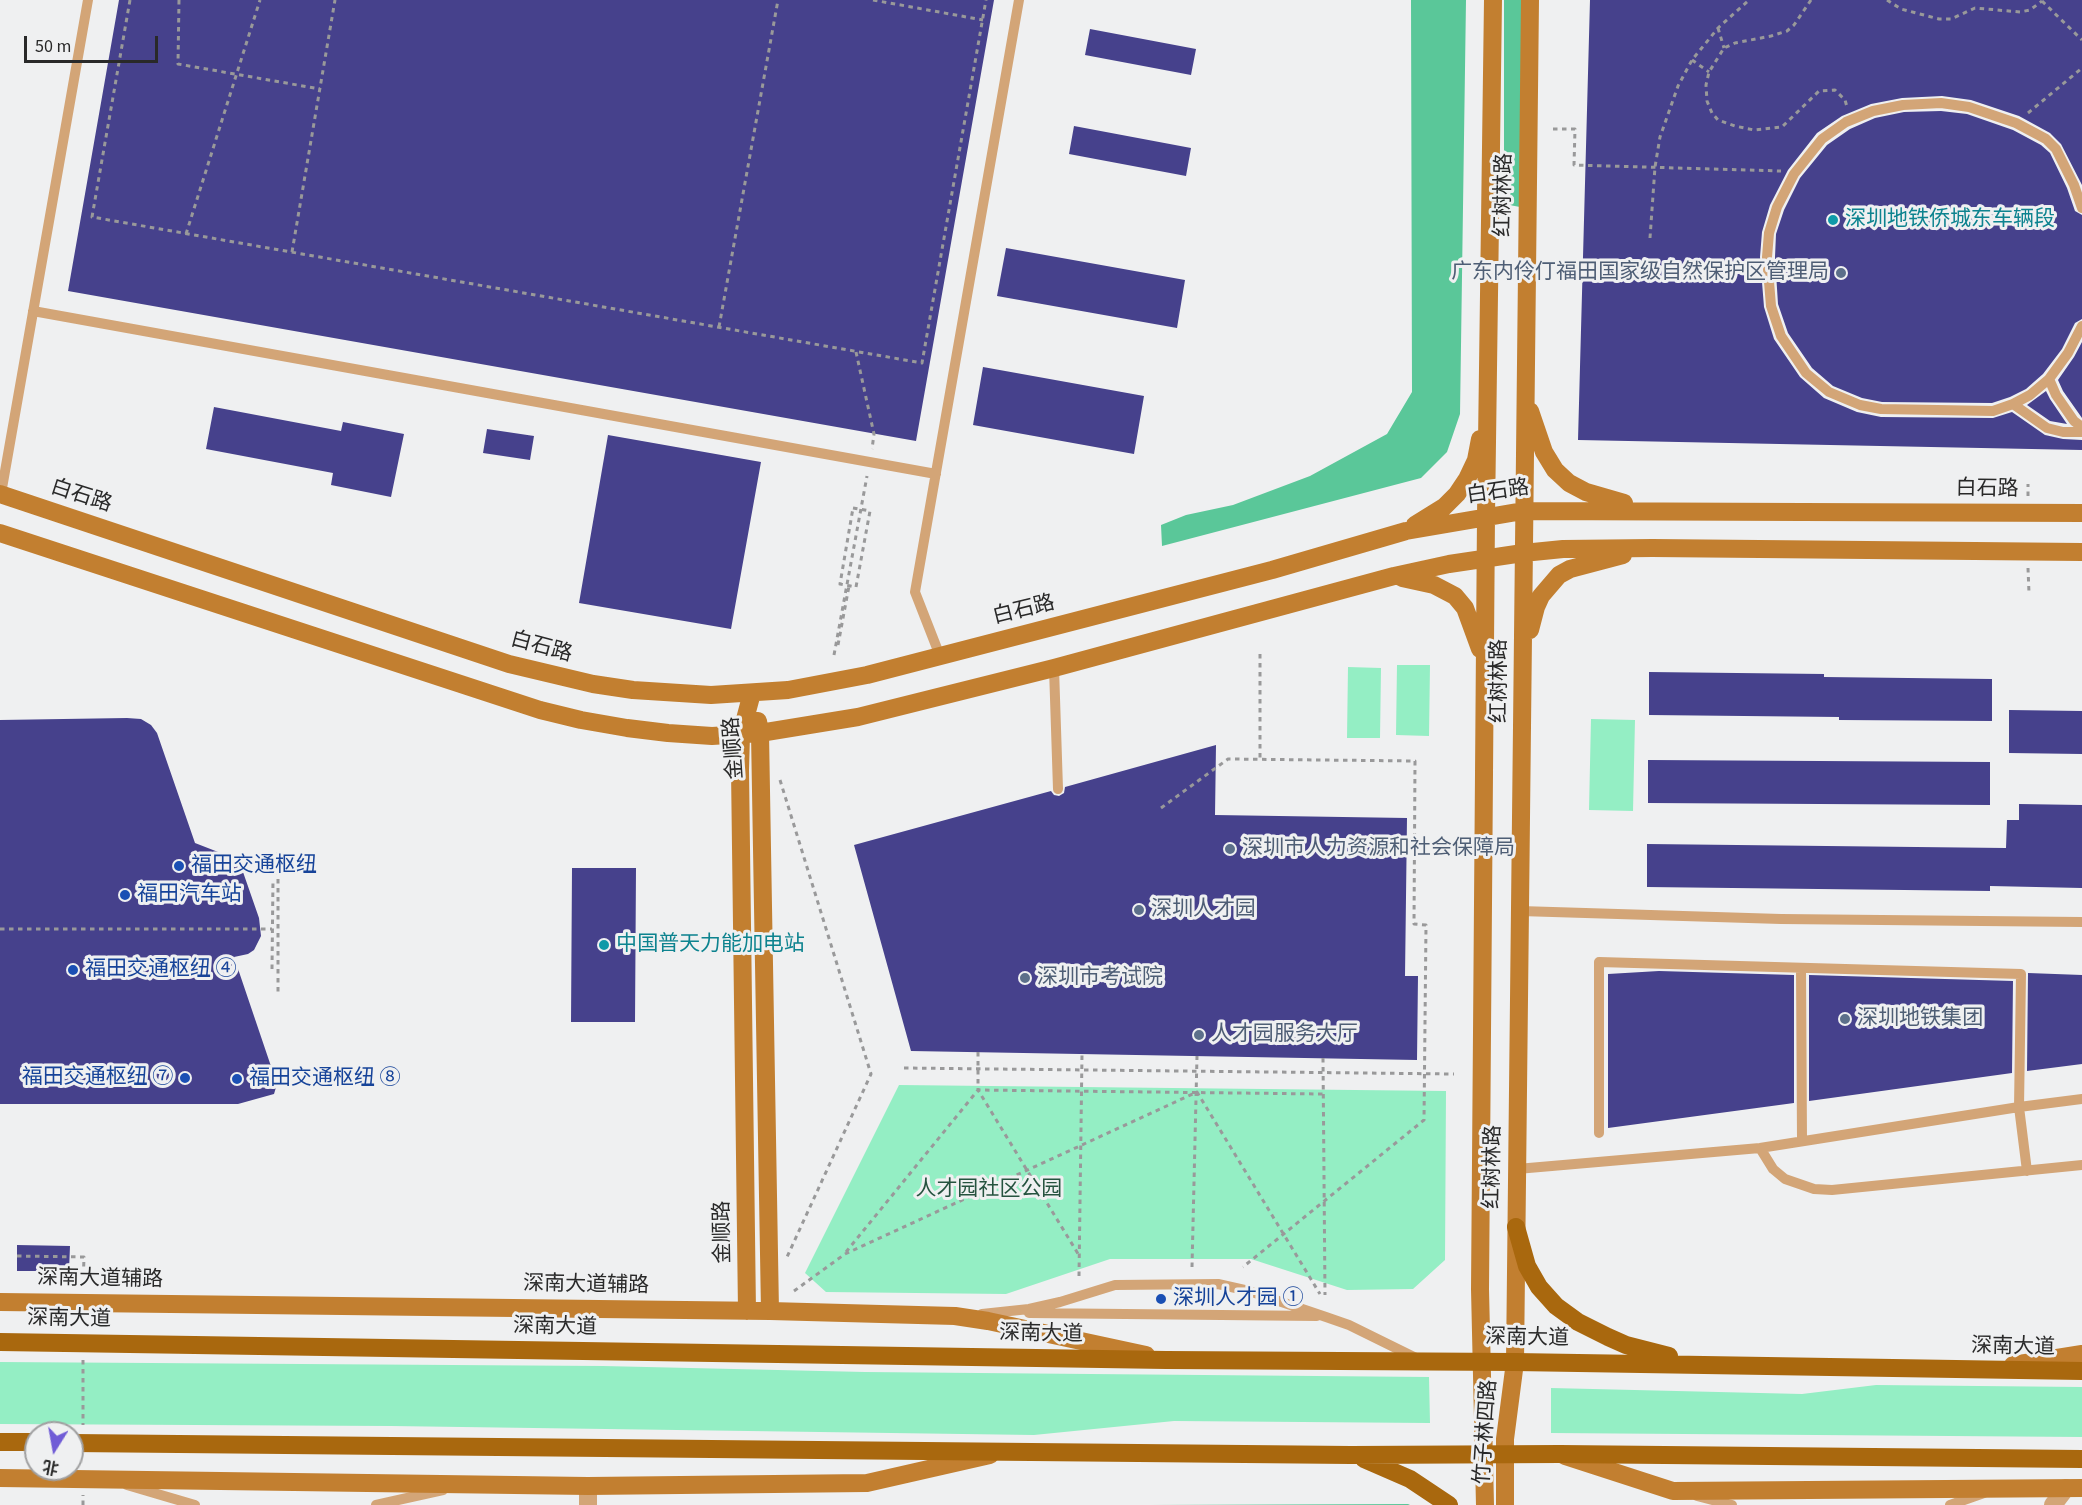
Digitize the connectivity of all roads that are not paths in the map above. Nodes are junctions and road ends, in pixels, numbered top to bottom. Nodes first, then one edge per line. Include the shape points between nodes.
1 (88, 0) edge
2 (1019, 0) edge
3 (1493, 0) edge
4 (1530, 0) edge
5 (2082, 208) edge
6 (33, 310) junction
7 (2082, 326) edge
8 (2049, 379) junction
9 (1489, 391) junction
10 (1525, 393) junction
11 (2013, 404) junction
12 (2082, 427) edge
13 (2082, 432) edge
14 (936, 474) junction
15 (1, 494) edge
16 (1655, 510) junction
17 (1523, 511) junction
18 (2082, 513) edge
19 (1486, 516) junction
20 (1406, 531) junction
21 (0, 533) edge
22 (1652, 548) junction
23 (2082, 552) edge
24 (1523, 553) junction
25 (1485, 559) junction
26 (1394, 576) junction
27 (940, 656) junction
28 (1523, 662) junction
29 (1054, 668) junction
30 (1486, 673) junction
31 (752, 693) junction
32 (760, 733) junction
33 (741, 734) junction
34 (1058, 789) dead end
35 (741, 848) junction
36 (762, 852) junction
37 (1520, 911) junction
38 (2082, 922) edge
39 (1801, 968) junction
40 (765, 1055) junction
41 (744, 1056) junction
42 (2082, 1099) edge
43 (2019, 1107) junction
44 (1599, 1133) dead end
45 (1802, 1140) junction
46 (1760, 1148) junction
47 (2082, 1165) edge
48 (1517, 1169) junction
49 (2027, 1172) junction
50 (1516, 1227) junction
51 (0, 1302) edge
52 (747, 1311) junction
53 (770, 1311) junction
54 (1003, 1312) junction
55 (955, 1316) junction
56 (1326, 1317) junction
57 (0, 1336) edge
58 (0, 1342) edge
59 (46, 1342) junction
60 (2082, 1354) edge
61 (1166, 1360) junction
62 (1422, 1361) junction
63 (1482, 1361) junction
64 (1515, 1362) junction
65 (1736, 1365) junction
66 (1974, 1369) junction
67 (2082, 1371) edge
68 (0, 1442) edge
69 (24, 1442) edge
70 (84, 1443) edge
71 (1003, 1452) junction
72 (1560, 1454) junction
73 (1351, 1455) junction
74 (1484, 1455) junction
75 (1505, 1455) junction
76 (2082, 1459) edge
77 (106, 1479) junction
78 (4, 1482) edge
79 (465, 1485) junction
80 (588, 1486) junction
81 (1998, 1488) junction
82 (2074, 1488) edge
83 (1673, 1491) junction
84 (195, 1505) edge
85 (376, 1505) edge
86 (588, 1505) edge
87 (1449, 1505) edge
88 (1485, 1505) edge
89 (1505, 1505) edge
90 (1732, 1505) edge
91 (1950, 1505) edge
92 (2053, 1505) edge

1 - 6 lane
2 - 14 lane
3 - 9 main road, 红树林路
4 - 10 main road, 红树林路
5 - 11 lane via 2056,149 2046,139 2016,123 1969,107 1941,103 1873,111 1846,122 1822,139 1794,174 1777,207 1767,257 1771,306 1781,336 1806,373 1829,392 1881,409 1993,411
6 - 14 lane
6 - 15 lane
7 - 8 lane
8 - 11 lane
8 - 12 lane via 2074,422
9 - 19 main road, 红树林路
9 - 20 main road via 1476,460 1467,479 1444,507
10 - 16 main road via 1544,452 1569,483 1586,492
10 - 17 main road, 红树林路
11 - 13 lane via 2047,428
14 - 27 lane via 915,592
15 - 31 main road, 白石路 via 510,664 633,690 701,695
16 - 17 main road, 白石路
16 - 18 main road, 白石路
17 - 19 main road, 白石路
17 - 24 main road, 红树林路
19 - 20 main road, 白石路
19 - 25 main road, 红树林路
20 - 27 main road, 白石路
21 - 33 main road via 540,710 668,734
22 - 23 main road
22 - 24 main road
22 - 28 main road via 1559,575 1548,585 1536,607
24 - 25 main road
24 - 28 main road, 红树林路
25 - 26 main road
25 - 30 main road, 红树林路
26 - 29 main road
26 - 30 main road via 1434,585 1455,596 1472,622
27 - 31 main road, 白石路 via 829,683
28 - 37 main road, 红树林路
29 - 32 main road via 858,717
29 - 34 lane
30 - 63 main road, 红树林路
31 - 32 main road, 金顺路
31 - 33 main road, 金顺路
32 - 33 main road
32 - 36 main road, 金顺路
33 - 35 main road, 金顺路
35 - 36 lane
35 - 41 main road, 金顺路
36 - 40 main road, 金顺路
37 - 38 lane
37 - 48 main road, 红树林路
39 - 43 lane via 2021,974
39 - 44 lane via 1599,962
39 - 45 lane
40 - 41 lane
40 - 53 main road, 金顺路
41 - 52 main road, 金顺路
42 - 43 lane
43 - 45 lane
43 - 49 lane
45 - 46 lane
46 - 48 lane
46 - 49 lane via 1773,1169 1785,1179 1814,1189
47 - 49 lane
48 - 50 main road, 红树林路
50 - 64 main road, 红树林路
50 - 65 main road via 1522,1255 1539,1287 1578,1322 1645,1351
51 - 52 main road, 深南大道辅路
52 - 53 main road, 深南大道辅路
53 - 55 main road, 深南大道辅路
54 - 55 lane
54 - 56 lane
54 - 56 lane via 1029,1310 1115,1285 1189,1283 1249,1291
55 - 61 main road, 深南大道辅路
56 - 62 lane
57 - 59 main road
58 - 59 main road, 深南大道
59 - 61 main road, 深南大道
60 - 66 main road
61 - 62 main road, 深南大道
62 - 63 main road, 深南大道
63 - 64 main road, 深南大道
63 - 74 main road, 竹子林四路
64 - 65 main road, 深南大道
64 - 75 main road, 竹子林四路
65 - 66 main road, 深南大道
66 - 67 main road, 深南大道
68 - 69 main road
70 - 71 main road
71 - 73 main road
71 - 80 main road via 867,1483
72 - 75 main road
72 - 76 main road
72 - 83 main road
73 - 74 main road
73 - 87 main road via 1410,1479
74 - 75 main road
74 - 88 main road, 竹子林四路
75 - 89 main road, 竹子林四路
77 - 78 main road
77 - 79 main road
77 - 84 lane
79 - 80 main road
79 - 85 lane
80 - 86 street
81 - 82 main road
81 - 83 main road
81 - 91 lane
82 - 92 street
83 - 90 lane

